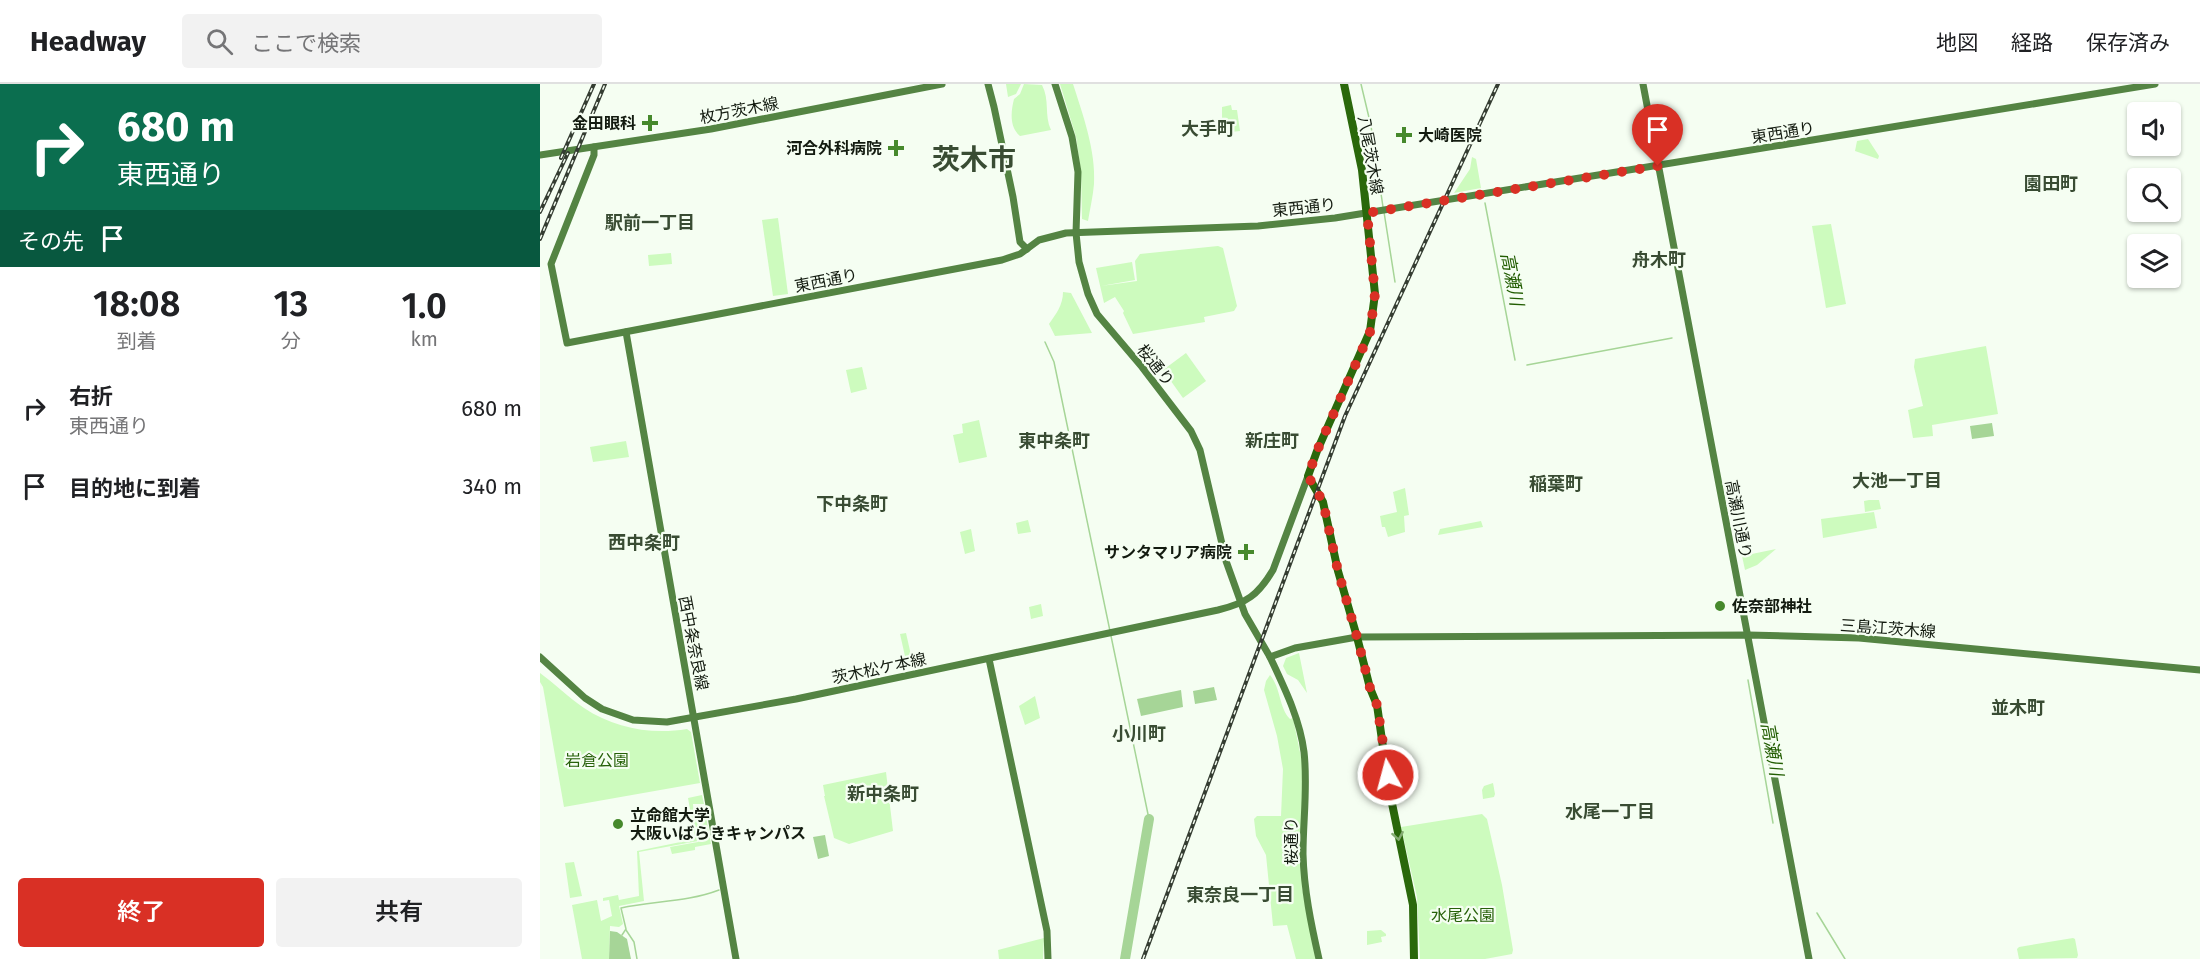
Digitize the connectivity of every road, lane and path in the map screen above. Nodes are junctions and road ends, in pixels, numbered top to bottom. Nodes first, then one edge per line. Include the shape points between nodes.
1 (942, 84) edge
2 (988, 84) edge
3 (1054, 84) edge
4 (1344, 84) edge
5 (1643, 84) edge
6 (2155, 84) edge
7 (594, 147) junction
8 (540, 155) edge
9 (1658, 166) junction
10 (1367, 213) junction
11 (1076, 233) junction
12 (1027, 249) junction
13 (626, 332) junction
14 (1308, 476) junction
15 (1241, 603) junction
16 (1748, 636) junction
17 (1357, 637) junction
18 (540, 657) edge
19 (1270, 657) junction
20 (989, 659) junction
21 (2200, 670) edge
22 (694, 718) junction
23 (736, 959) edge
24 (1048, 959) edge
25 (1319, 959) edge
26 (1414, 959) edge
27 (1809, 959) edge

1 - 7 street, 枚方茨木線 via 711,129
2 - 12 street via 1020,242
3 - 11 street, 桜通り via 1072,137 1078,172
4 - 10 main road, 八尾茨木線
5 - 9 street, 高瀬川通り
6 - 9 street, 東西通り
7 - 8 street, 枚方茨木線
7 - 13 street, 東西通り via 551,264 552,272 567,343
9 - 10 street, 東西通り
9 - 16 street, 高瀬川通り
10 - 11 street, 東西通り via 1258,226
10 - 14 main road, 八尾茨木線 via 1375,294 1370,332
11 - 12 street, 東西通り via 1039,240
11 - 15 street, 桜通り via 1082,279 1097,315 1156,385 1191,431 1200,450 1223,552
12 - 13 street, 東西通り via 1002,260
13 - 22 street, 西中条奈良線
14 - 15 street via 1273,570 1259,591
14 - 17 main road via 1323,502
15 - 19 street, 桜通り
15 - 20 street, 茨木松ケ本線
16 - 17 street, 三島江茨木線
16 - 21 street, 三島江茨木線 via 1895,640
16 - 27 street, 高瀬川通り
17 - 19 street via 1295,648
17 -> 26 main road via 1382,726 1393,809 1413,905
18 - 22 street, 茨木松ケ本線 via 585,698 614,714 655,722
19 - 25 street, 桜通り via 1298,724 1304,752 1305,887
20 - 22 street, 茨木松ケ本線
20 - 24 street via 1047,931
22 - 23 street, 西中条奈良線

